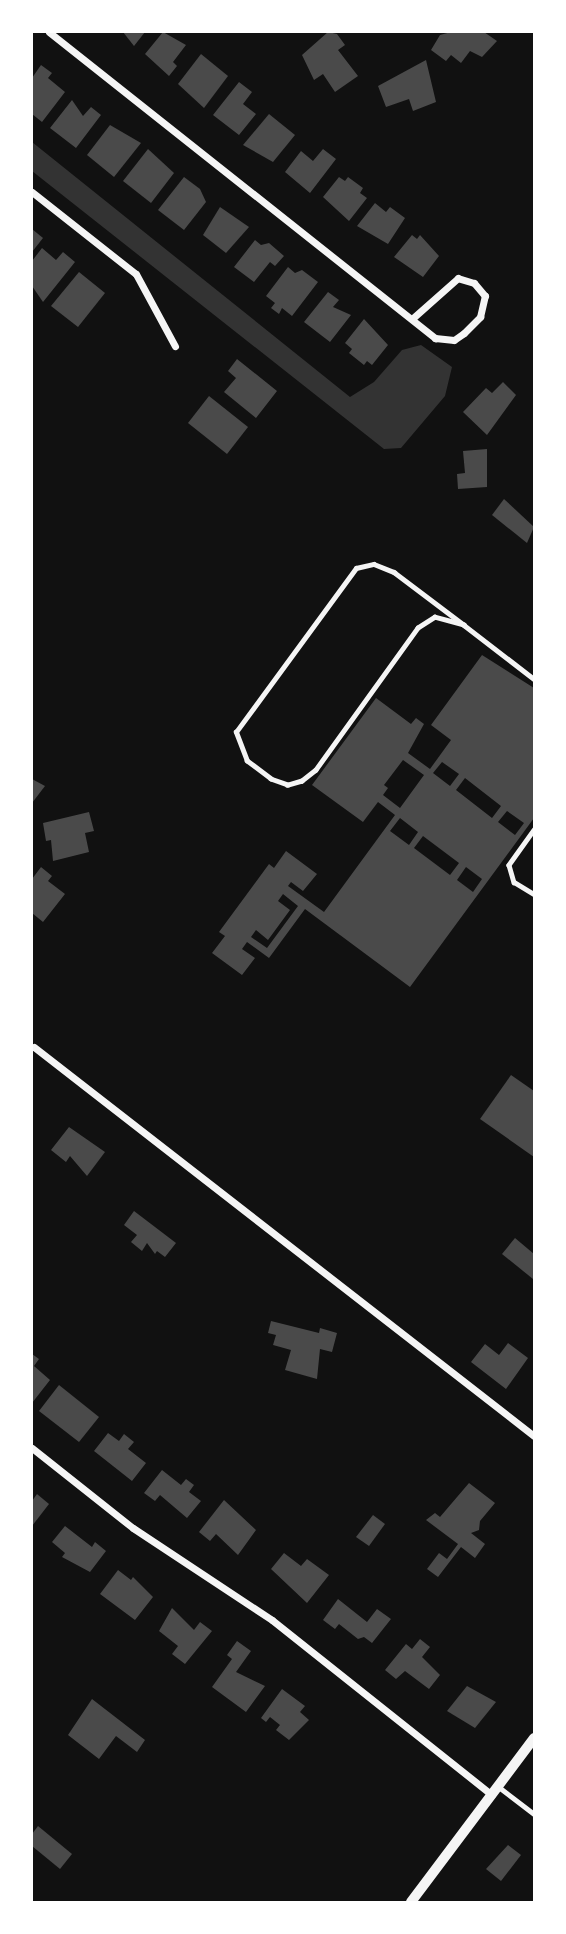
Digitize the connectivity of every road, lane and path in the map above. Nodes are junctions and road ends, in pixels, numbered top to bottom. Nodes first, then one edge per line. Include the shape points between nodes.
1 (49, 32) edge
2 (32, 192) edge
3 (414, 317) junction
4 (175, 345) dead end
5 (464, 625) junction
6 (534, 679) edge
7 (534, 830) edge
8 (534, 894) edge
9 (33, 1047) dead end
10 (534, 1436) edge
11 (32, 1448) edge
12 (534, 1738) edge
13 (495, 1791) junction
14 (534, 1814) edge
15 (411, 1902) edge

1 - 3 street
2 - 4 street via 136,274
3 - 3 street via 435,338 454,341 480,317 485,296 474,283 458,278
5 - 5 lane via 394,572 374,564 356,568 236,732 247,761 271,779 288,785 302,781 316,770 418,628 435,617
5 - 6 lane
7 - 8 lane via 509,865 514,882
9 - 10 street
11 - 13 street via 133,1528 272,1620
12 - 13 street
13 - 14 lane
13 - 15 street

